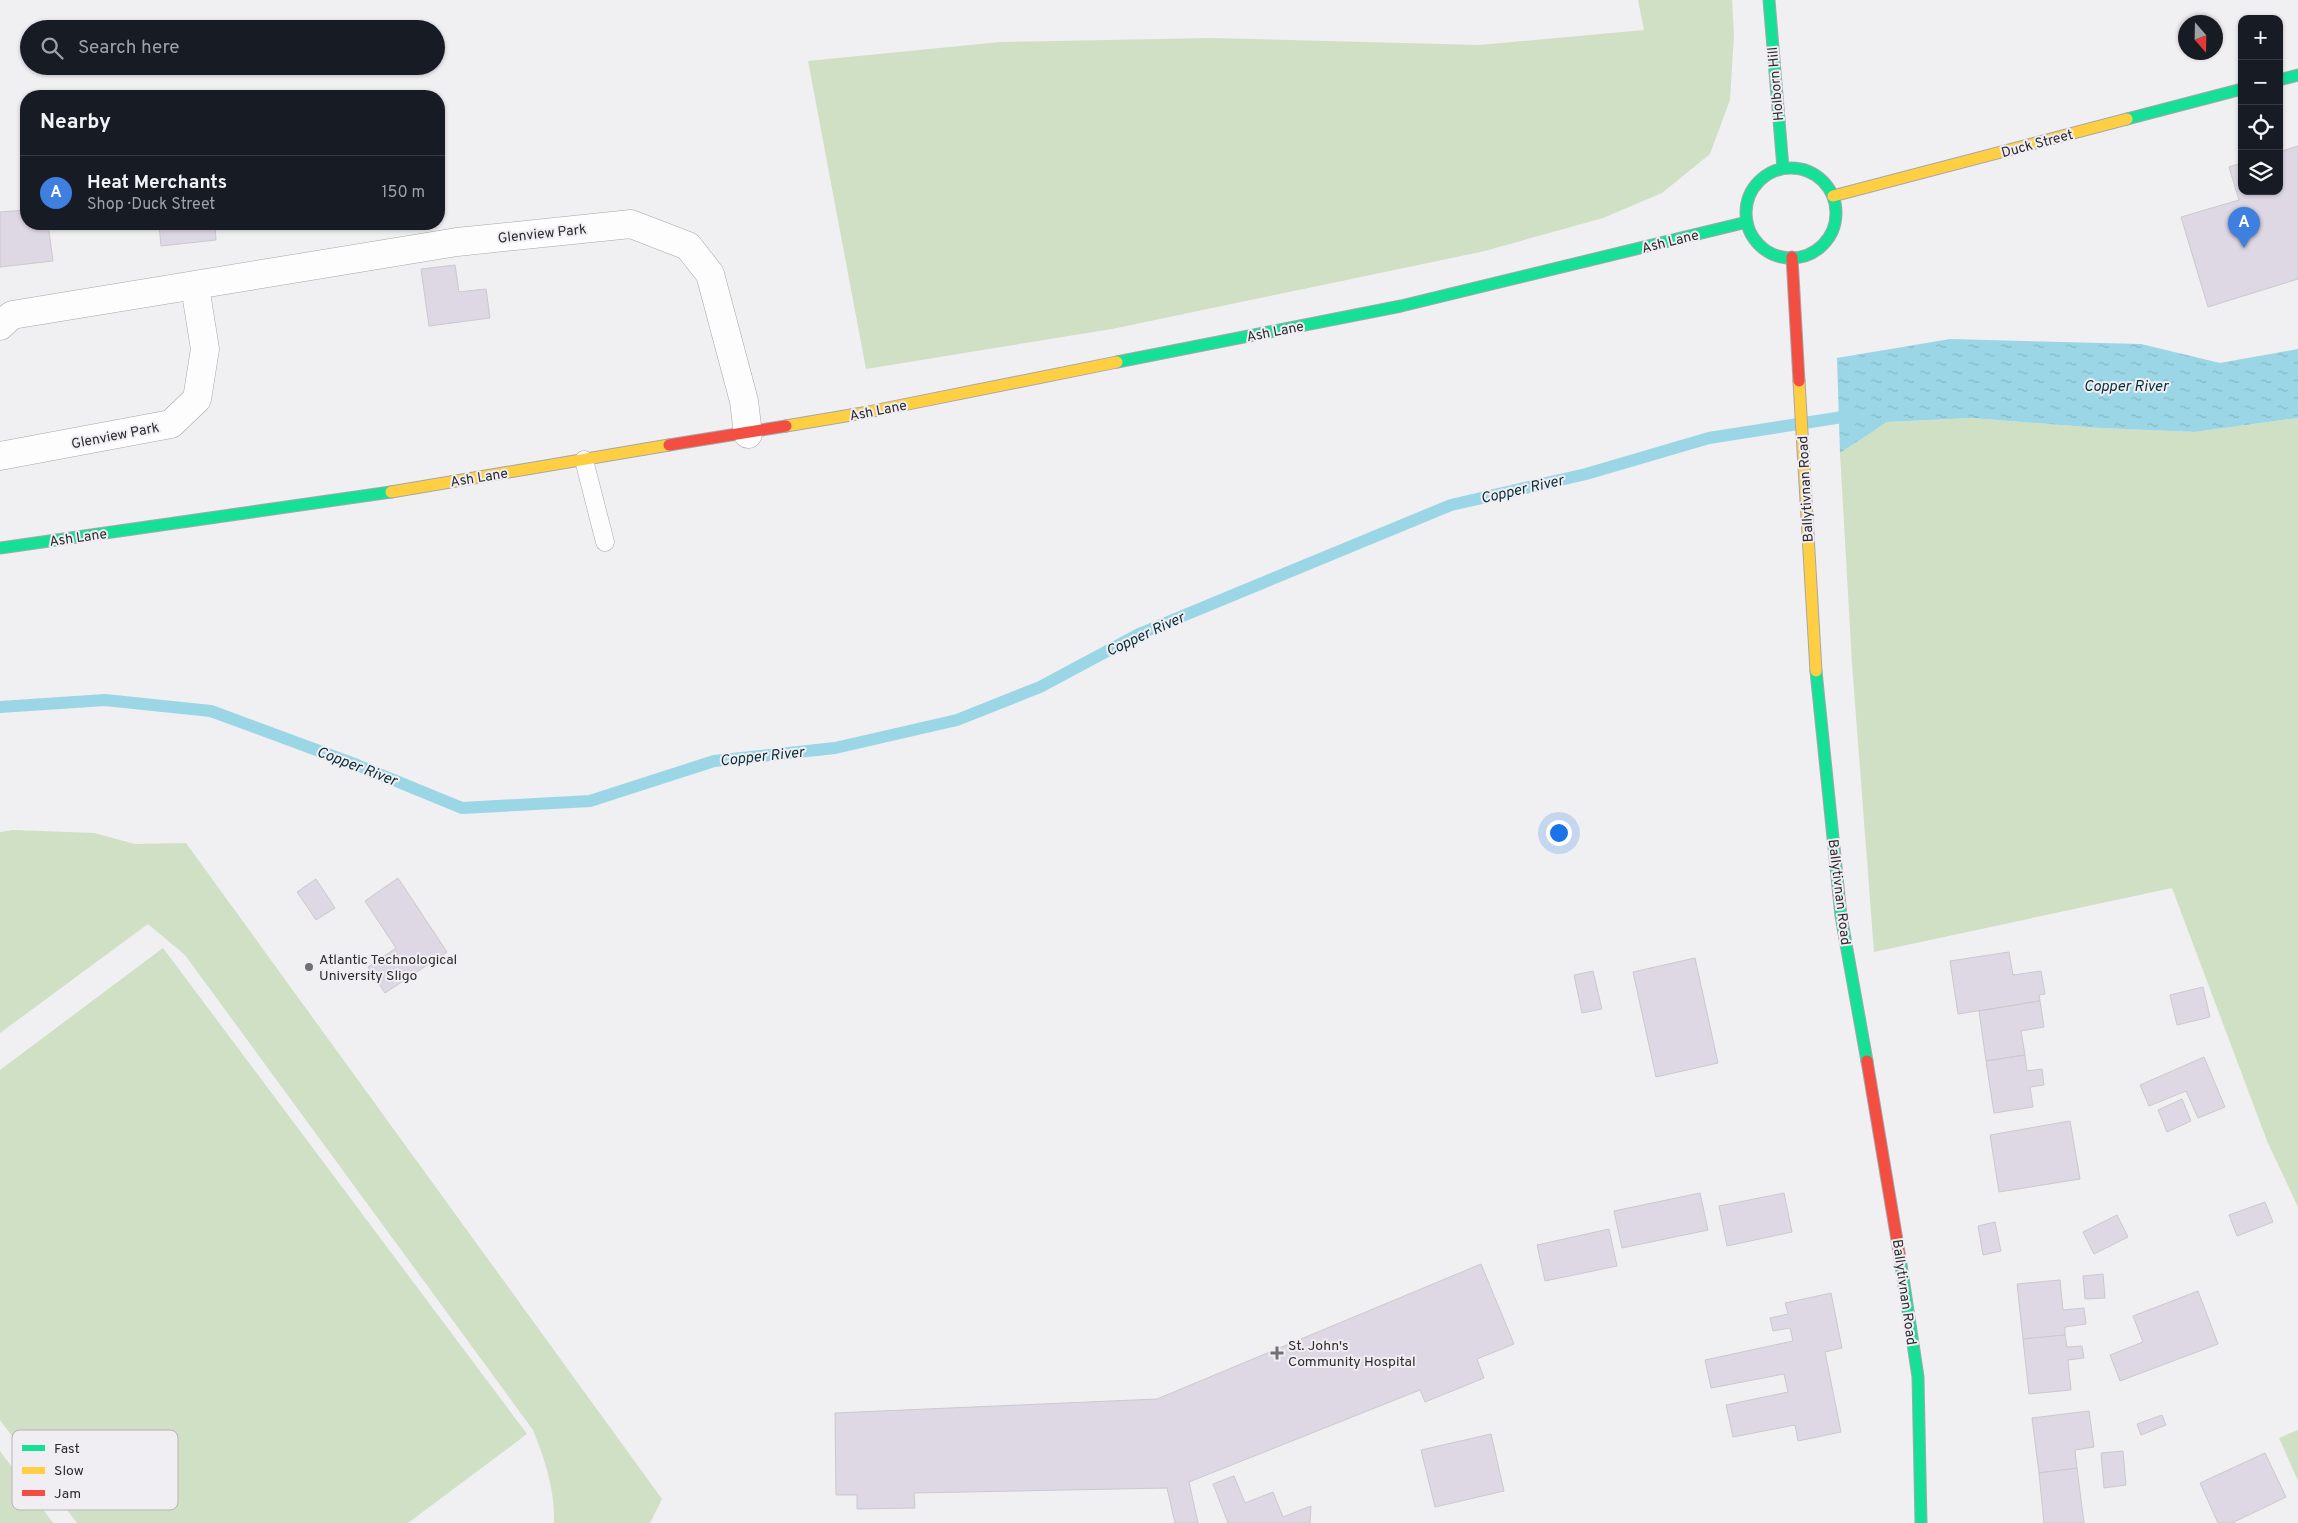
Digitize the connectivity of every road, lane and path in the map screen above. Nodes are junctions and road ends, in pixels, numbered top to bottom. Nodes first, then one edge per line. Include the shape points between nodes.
1 (1768, 0) edge
2 (2298, 75) edge
3 (2283, 79) edge
4 (2238, 90) edge
5 (1783, 168) junction
6 (1833, 196) junction
7 (1747, 222) junction
8 (1792, 258) junction
9 (195, 287) junction
10 (0, 326) edge
11 (748, 434) junction
12 (0, 456) edge
13 (584, 460) junction
14 (605, 542) dead end
15 (0, 548) edge
16 (1921, 1523) edge

1 - 5 main road, Holborn Hill
2 - 3 main road
4 - 6 main road, Duck Street
5 - 6 main road via 1813,173
5 - 7 main road via 1758,182 1748,201
6 - 8 main road via 1836,210 1828,238 1818,248
7 - 8 main road via 1763,248
7 - 11 main road, Ash Lane via 1401,306 988,390
8 - 16 main road, Ballytivnan Road via 1818,706 1841,916 1894,1216 1918,1377
9 - 10 street, Glenview Park via 12,315
9 - 11 street, Glenview Park via 457,242 631,224 688,246 710,274 744,401
9 - 12 street, Glenview Park via 205,349 197,399 172,424
11 - 13 main road, Ash Lane
13 - 14 lane
13 - 15 main road, Ash Lane

